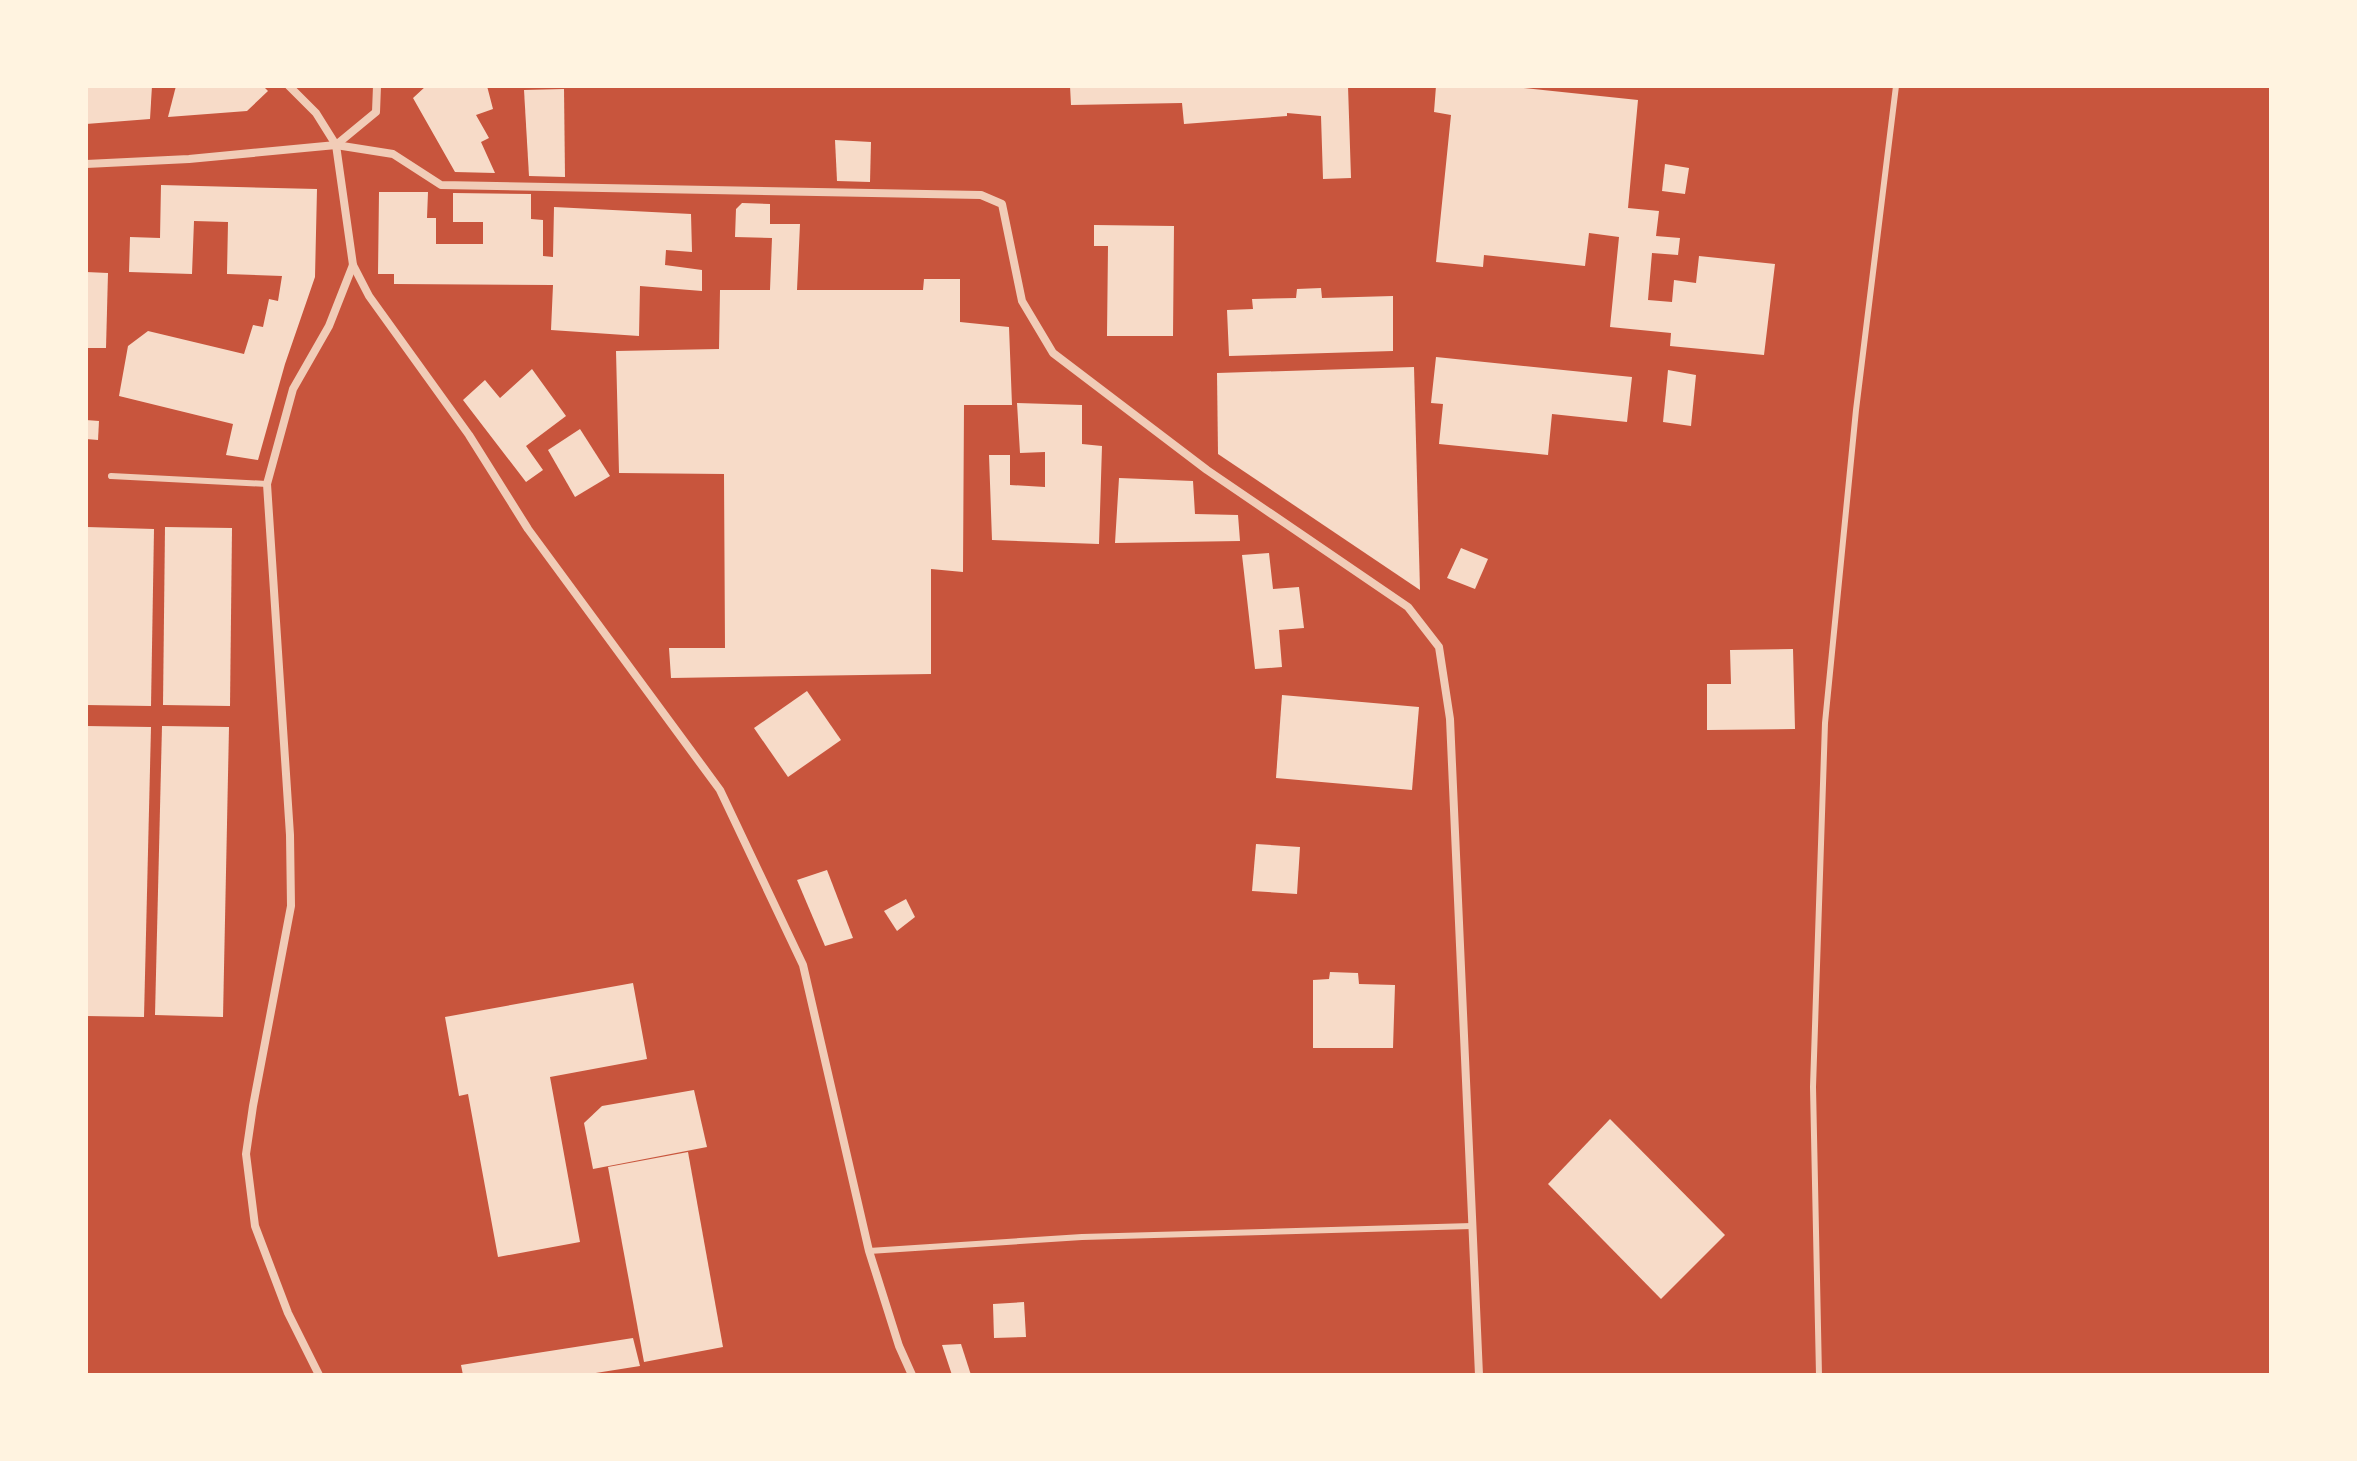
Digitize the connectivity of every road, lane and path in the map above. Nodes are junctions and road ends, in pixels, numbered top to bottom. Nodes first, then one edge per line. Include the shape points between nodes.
1 (289, 86) edge
2 (377, 86) edge
3 (1896, 86) edge
4 (336, 145) junction
5 (86, 164) edge
6 (353, 265) junction
7 (111, 476) dead end
8 (267, 484) junction
9 (1472, 1226) junction
10 (869, 1251) junction
11 (319, 1375) edge
12 (912, 1375) edge
13 (1479, 1375) edge
14 (1819, 1375) edge

1 - 4 street via 316,113
2 - 4 street via 376,112
3 - 14 lane via 1825,723 1813,1087
4 - 5 street
4 - 6 street
4 - 9 street via 393,154 441,185 981,195 1002,204 1022,301 1053,353 1207,470 1408,607 1439,647 1450,719
6 - 8 street via 329,326 293,389
6 - 10 street via 528,529 720,790 803,965
7 - 8 lane
8 - 11 street via 291,906 246,1154 255,1226 288,1313
9 - 10 lane via 1082,1237
9 - 13 street
10 - 12 street

